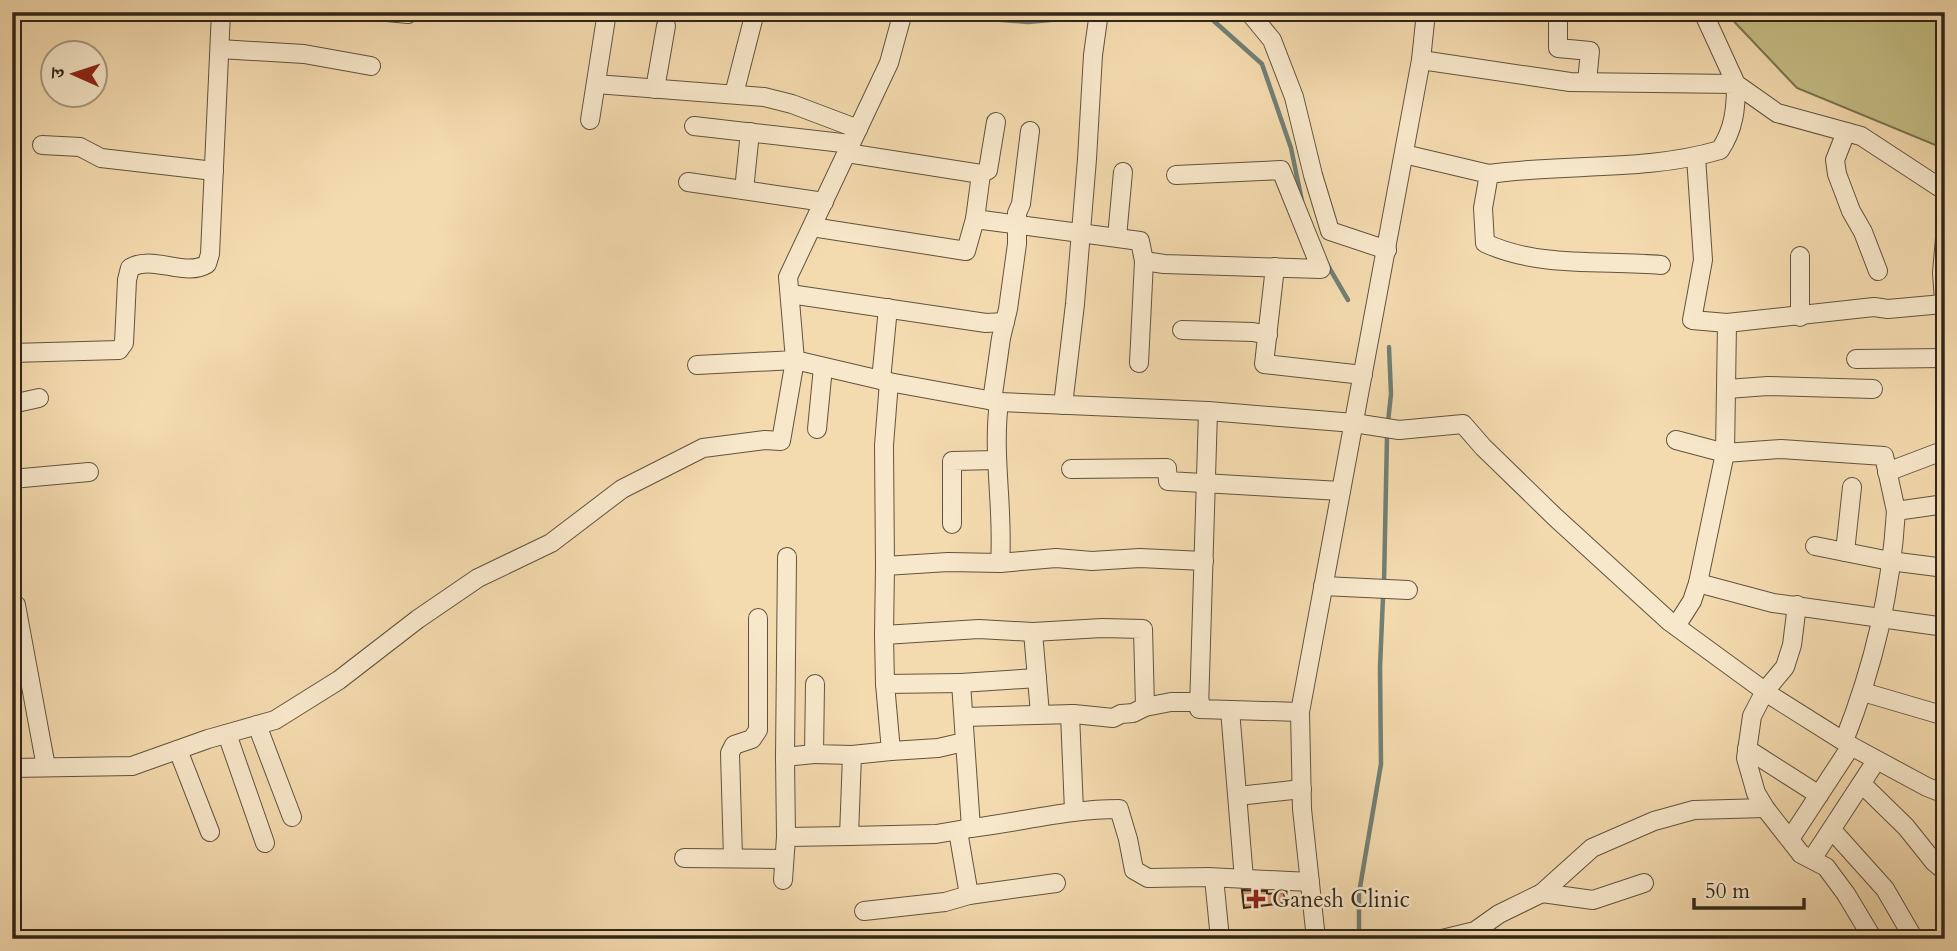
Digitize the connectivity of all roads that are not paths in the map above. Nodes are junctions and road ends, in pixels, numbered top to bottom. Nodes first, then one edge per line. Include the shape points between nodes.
1 (221, 12) edge
2 (387, 12) edge
3 (607, 12) edge
4 (755, 12) edge
5 (903, 12) edge
6 (1099, 12) edge
7 (1249, 12) edge
8 (1426, 12) edge
9 (1558, 12) edge
10 (1703, 12) edge
11 (408, 15) dead end
12 (666, 26) dead end
13 (220, 49) junction
14 (1421, 60) junction
15 (371, 66) dead end
16 (1587, 82) junction
17 (596, 84) junction
18 (1736, 84) junction
19 (655, 89) junction
20 (734, 94) junction
21 (590, 120) dead end
22 (996, 122) dead end
23 (694, 126) dead end
24 (1030, 131) dead end
25 (750, 132) junction
26 (1846, 132) junction
27 (852, 142) junction
28 (42, 145) dead end
29 (1404, 153) junction
30 (1696, 157) junction
31 (215, 171) junction
32 (1123, 172) dead end
33 (981, 174) junction
34 (1489, 174) junction
35 (1176, 175) dead end
36 (688, 182) dead end
37 (744, 190) junction
38 (1945, 191) edge
39 (824, 202) junction
40 (975, 219) junction
41 (1017, 224) junction
42 (812, 227) junction
43 (1080, 233) junction
44 (1117, 237) junction
45 (1945, 237) edge
46 (1387, 250) junction
47 (1800, 256) dead end
48 (1144, 261) junction
49 (1661, 265) dead end
50 (1275, 267) junction
51 (1878, 271) dead end
52 (790, 294) junction
53 (888, 308) junction
54 (1944, 309) edge
55 (1800, 317) junction
56 (1005, 322) junction
57 (1727, 323) junction
58 (1182, 330) dead end
59 (1268, 335) junction
60 (1945, 350) edge
61 (12, 353) edge
62 (1945, 358) edge
63 (1856, 359) dead end
64 (795, 360) junction
65 (1139, 363) dead end
66 (697, 365) dead end
67 (823, 367) junction
68 (1363, 374) junction
69 (885, 381) junction
70 (1727, 389) junction
71 (1873, 389) dead end
72 (39, 398) dead end
73 (996, 402) junction
74 (12, 404) edge
75 (1063, 405) junction
76 (1208, 411) junction
77 (1353, 423) junction
78 (817, 429) dead end
79 (1676, 440) dead end
80 (1945, 450) edge
81 (1725, 453) junction
82 (997, 460) junction
83 (1071, 469) dead end
84 (89, 472) dead end
85 (1887, 472) junction
86 (12, 479) edge
87 (1206, 485) junction
88 (1852, 487) dead end
89 (1341, 491) junction
90 (1945, 505) edge
91 (1896, 510) junction
92 (952, 524) dead end
93 (1815, 546) dead end
94 (1845, 552) junction
95 (787, 557) dead end
96 (1204, 561) junction
97 (1891, 561) junction
98 (1000, 564) junction
99 (886, 566) junction
100 (1945, 568) edge
101 (1698, 583) junction
102 (1323, 586) junction
103 (1408, 590) dead end
104 (16, 605) dead end
105 (1797, 605) junction
106 (758, 618) dead end
107 (1883, 618) junction
108 (1675, 626) junction
109 (1945, 627) edge
110 (1033, 632) junction
111 (884, 635) junction
112 (1037, 678) junction
113 (961, 682) junction
114 (815, 684) dead end
115 (885, 684) junction
116 (1765, 691) junction
117 (1863, 692) junction
118 (1200, 702) junction
119 (1145, 707) junction
120 (1230, 710) junction
121 (1300, 712) junction
122 (1040, 714) junction
123 (1070, 714) junction
124 (1945, 716) edge
125 (964, 717) junction
126 (257, 725) junction
127 (227, 734) junction
128 (964, 742) junction
129 (1848, 744) junction
130 (1747, 749) junction
131 (178, 750) junction
132 (891, 751) junction
133 (814, 754) junction
134 (852, 755) junction
135 (785, 757) junction
136 (1876, 761) junction
137 (46, 767) junction
138 (12, 768) edge
139 (1862, 784) junction
140 (1302, 789) junction
141 (1945, 794) edge
142 (1819, 795) junction
143 (1238, 796) junction
144 (1765, 808) junction
145 (1074, 811) junction
146 (292, 817) dead end
147 (965, 830) junction
148 (1832, 831) junction
149 (210, 832) dead end
150 (849, 836) junction
151 (786, 837) junction
152 (1790, 839) junction
153 (265, 843) dead end
154 (684, 858) dead end
155 (733, 858) junction
156 (784, 859) junction
157 (1812, 859) junction
158 (1945, 871) edge
159 (1214, 878) junction
160 (1244, 879) junction
161 (783, 880) dead end
162 (1310, 882) junction
163 (1056, 883) dead end
164 (1644, 883) dead end
165 (1542, 893) junction
166 (969, 895) junction
167 (864, 911) dead end
168 (1220, 939) edge
169 (1316, 939) edge
170 (1442, 939) edge
171 (1874, 939) edge
172 (1914, 939) edge

1 - 13 street
2 - 11 street
3 - 17 street
4 - 20 street
5 - 27 street via 889,63
6 - 43 street
7 - 46 street via 1272,40 1294,97 1330,230
8 - 14 street
9 - 16 street via 1558,48 1590,51
10 - 18 street
12 - 19 street
13 - 15 street via 304,54
13 - 31 street
14 - 16 street
14 - 29 street
16 - 18 street
17 - 19 street
17 - 21 street
18 - 26 street via 1777,113
18 - 30 street via 1736,113 1729,136 1720,150
19 - 20 street
20 - 27 street via 792,104
22 - 33 street via 988,170
23 - 25 street
24 - 41 street
25 - 27 street
25 - 37 street
26 - 38 street via 1861,135
26 - 51 street via 1835,160 1837,174
27 - 33 street
27 - 39 street
28 - 31 street via 80,147 101,158
29 - 34 street
29 - 46 street
30 - 34 street
30 - 57 street via 1703,260 1692,320
31 - 61 street via 207,264 200,268 144,263 131,268 122,347 115,351
32 - 44 street
33 - 40 street
34 - 49 street via 1483,208 1485,243 1522,256
35 - 50 street via 1281,170 1321,268
36 - 37 street
37 - 39 street
39 - 42 street
40 - 41 street
40 - 42 street via 965,251
41 - 43 street
41 - 56 street
42 - 52 street via 788,277
43 - 44 street
43 - 75 street
44 - 48 street via 1140,241
45 - 54 street
46 - 68 street
47 - 55 street
48 - 50 street
48 - 65 street
50 - 59 street
52 - 53 street
52 - 64 street
53 - 56 street
53 - 69 street
54 - 55 street via 1874,307
55 - 57 street
56 - 73 street
57 - 70 street
58 - 59 street
59 - 68 street via 1264,364
60 - 62 street
62 - 63 street
64 - 66 street
64 - 67 street
64 - 126 street via 781,441 703,448 622,489 551,543 478,578 340,680 275,720
67 - 69 street
67 - 78 street
68 - 77 street
69 - 73 street
69 - 99 street
70 - 71 street
70 - 81 street
72 - 74 street
73 - 75 street
73 - 82 street
75 - 76 street
76 - 77 street
76 - 87 street
77 - 89 street
77 - 108 street via 1399,430 1463,424 1555,517
79 - 81 street
80 - 85 street
81 - 85 street via 1781,449 1884,456
81 - 101 street
82 - 92 street via 952,461
82 - 98 street
83 - 87 street via 1167,468 1168,481
84 - 86 street
85 - 91 street
87 - 89 street
87 - 96 street
88 - 94 street
89 - 102 street
90 - 91 street
91 - 97 street
93 - 94 street
94 - 97 street
95 - 135 street
96 - 98 street via 1056,558
96 - 118 street
97 - 100 street
97 - 107 street
98 - 99 street
99 - 111 street
101 - 105 street
101 - 108 street
102 - 103 street
102 - 121 street
104 - 137 street
105 - 107 street
105 - 116 street via 1785,667
106 - 155 street via 758,730 752,739 734,745 730,753
107 - 109 street
107 - 117 street
108 - 116 street
110 - 111 street via 979,629
110 - 112 street
110 - 119 street via 1143,629
111 - 115 street
112 - 113 street
112 - 122 street
113 - 115 street
113 - 125 street
114 - 133 street
115 - 132 street
116 - 129 street
116 - 130 street via 1752,716
117 - 124 street
117 - 129 street
118 - 119 street
118 - 120 street via 1199,709
119 - 123 street via 1113,718
120 - 121 street
120 - 143 street
121 - 140 street
122 - 123 street
122 - 125 street
123 - 145 street
125 - 128 street
126 - 127 street
126 - 146 street
127 - 131 street
127 - 153 street
128 - 132 street
128 - 147 street
129 - 136 street
129 - 142 street
130 - 142 street
130 - 144 street via 1756,793
131 - 137 street via 132,766
131 - 149 street
132 - 134 street
133 - 134 street
133 - 135 street
134 - 150 street
135 - 151 street
136 - 139 street
136 - 141 street
137 - 138 street
139 - 148 street
139 - 158 street
140 - 143 street
140 - 162 street
142 - 152 street
143 - 160 street
144 - 152 street
144 - 165 street via 1693,810 1654,821 1592,848
145 - 147 street
145 - 159 street via 1119,809 1134,870 1148,878
147 - 150 street
147 - 166 street
148 - 157 street
148 - 172 street via 1885,889
150 - 151 street
151 - 156 street
152 - 157 street via 1801,854
154 - 155 street
155 - 156 street
156 - 161 street
157 - 171 street via 1826,867
159 - 160 street
159 - 168 street
160 - 162 street
162 - 169 street
163 - 166 street
164 - 165 street via 1593,900
165 - 170 street via 1475,931
166 - 167 street

